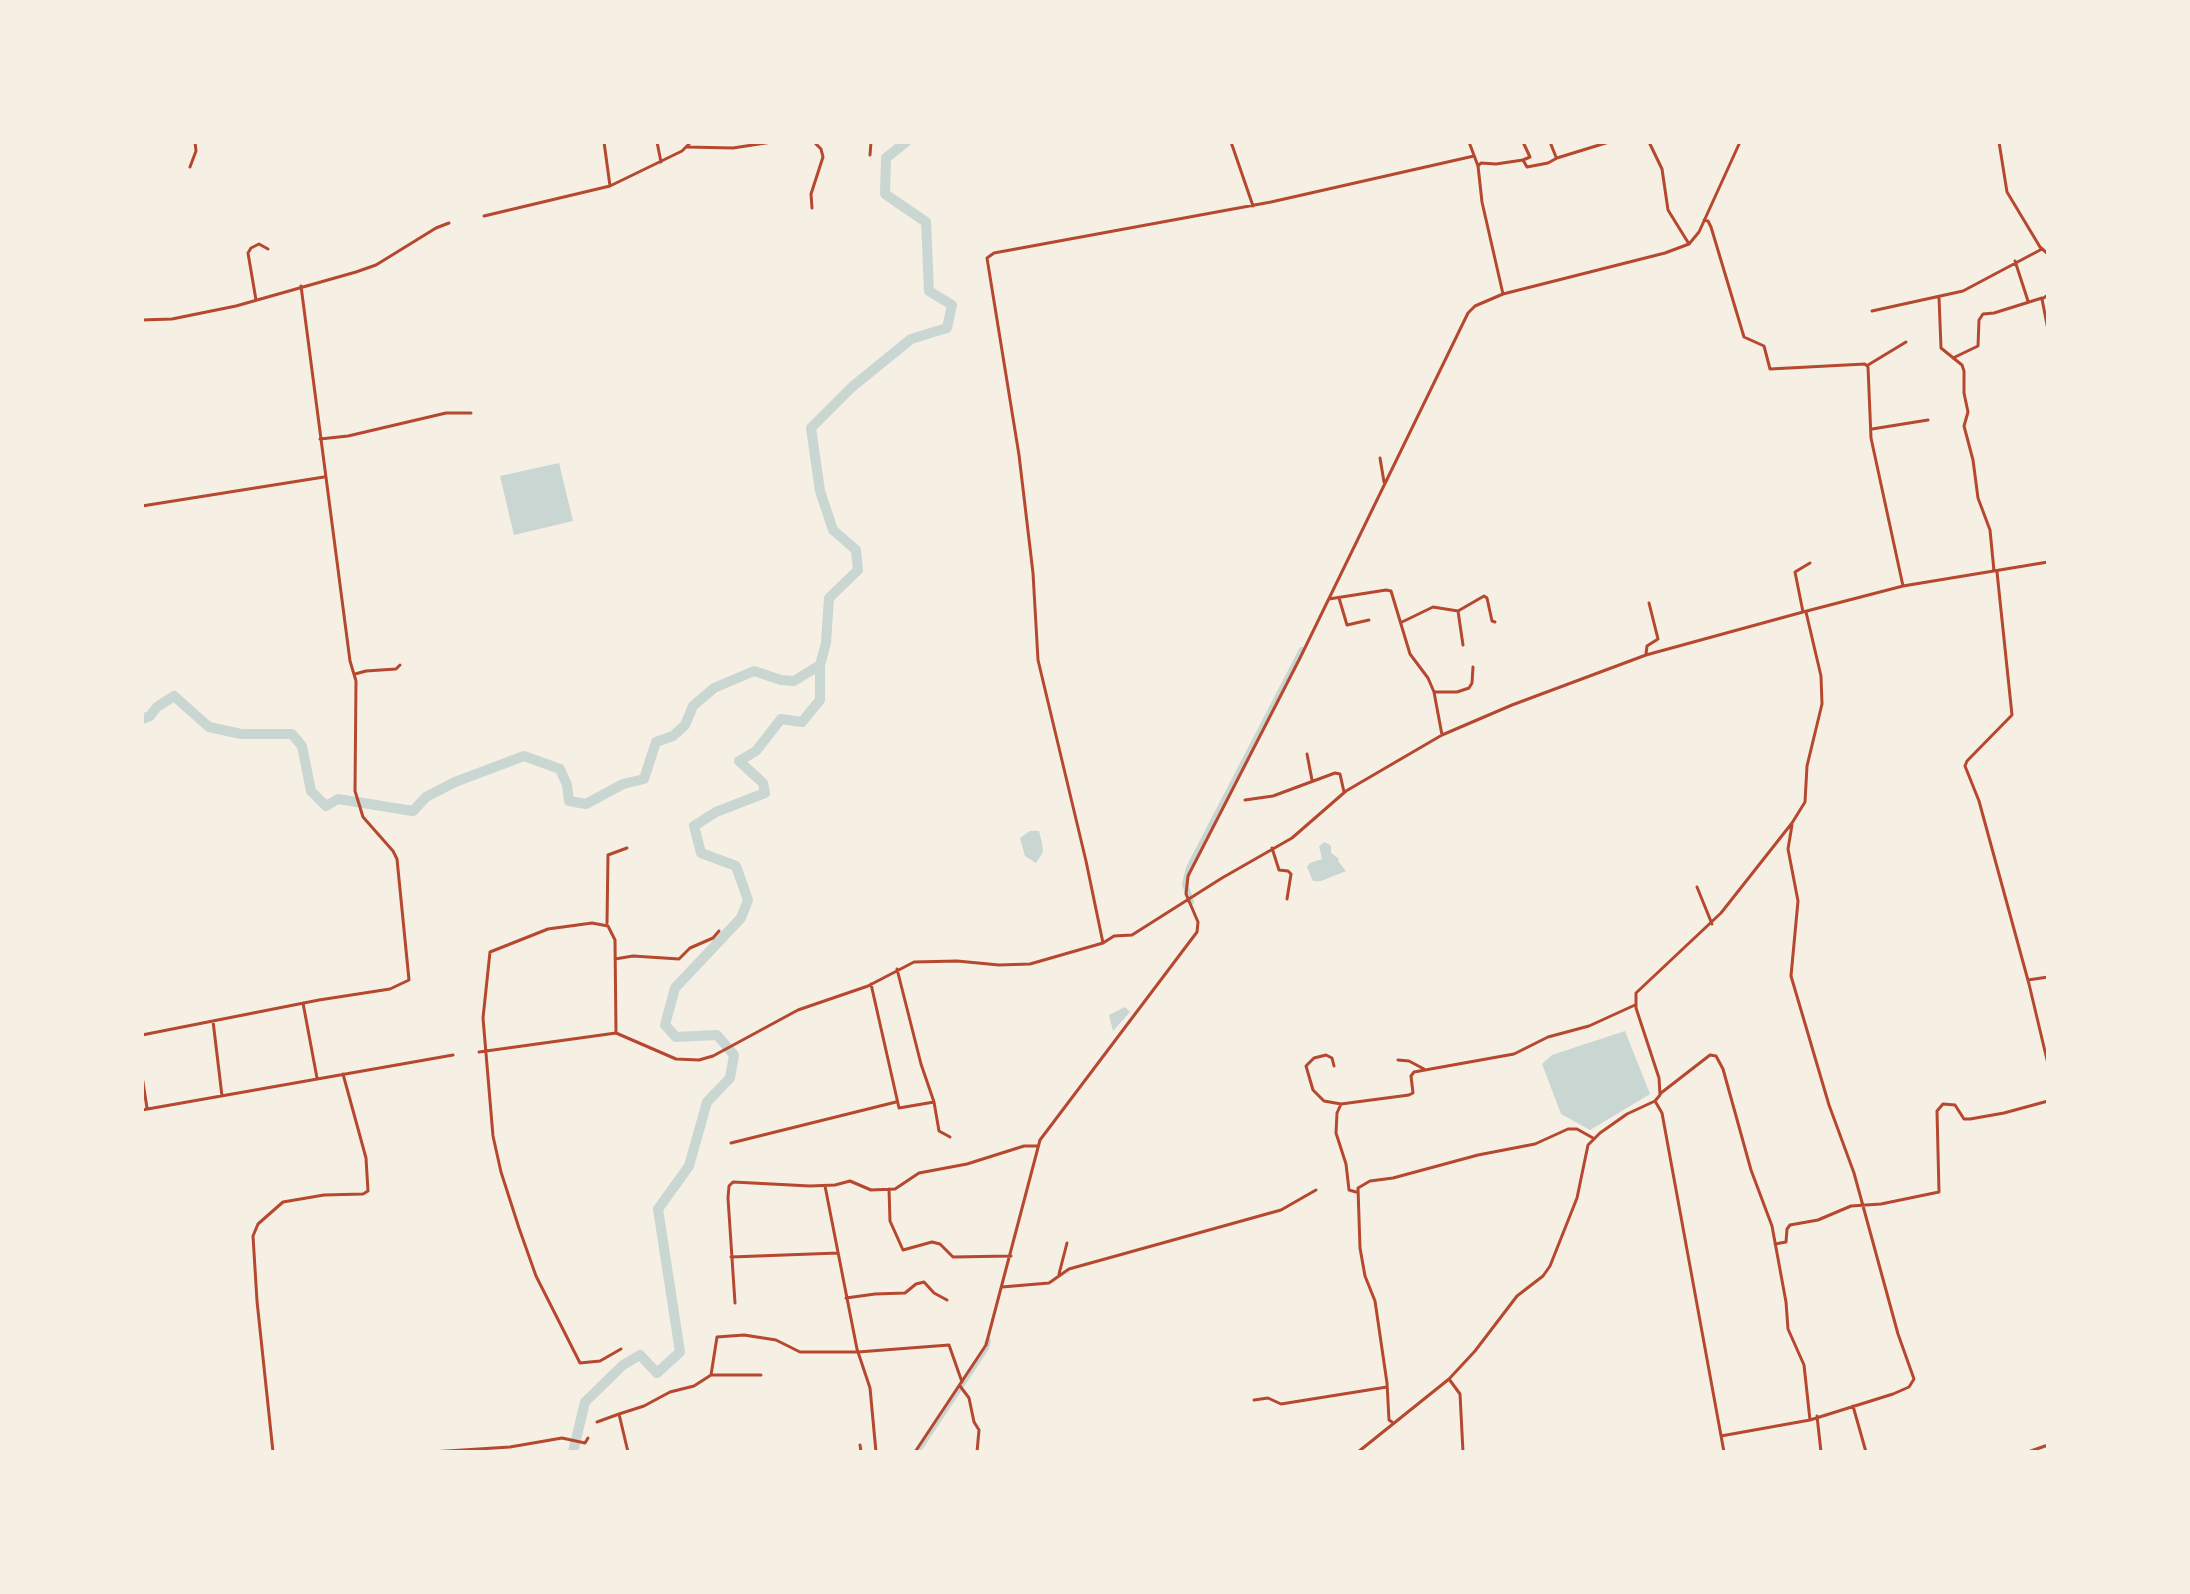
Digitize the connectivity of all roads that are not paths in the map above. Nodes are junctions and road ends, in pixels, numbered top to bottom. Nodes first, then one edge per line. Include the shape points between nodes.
1 (195, 142) edge
2 (604, 142) edge
3 (657, 142) edge
4 (691, 142) edge
5 (772, 142) edge
6 (814, 142) edge
7 (871, 142) edge
8 (1231, 142) edge
9 (1469, 142) edge
10 (1523, 142) edge
11 (1550, 142) edge
12 (1609, 142) edge
13 (1649, 142) edge
14 (1740, 142) edge
15 (1999, 142) edge
16 (687, 147) junction
17 (870, 155) dead end
18 (1474, 156) junction
19 (1557, 158) junction
20 (1523, 160) junction
21 (661, 162) junction
22 (1478, 166) junction
23 (190, 167) dead end
24 (610, 186) junction
25 (1253, 206) junction
26 (812, 208) dead end
27 (484, 216) dead end
28 (1706, 221) junction
29 (449, 223) dead end
30 (1689, 244) junction
31 (268, 249) dead end
32 (2042, 249) junction
33 (2048, 254) edge
34 (2015, 261) junction
35 (301, 286) junction
36 (1503, 294) junction
37 (2048, 295) edge
38 (1939, 297) junction
39 (2042, 298) junction
40 (256, 300) junction
41 (2028, 301) junction
42 (1872, 311) dead end
43 (142, 320) edge
44 (2048, 330) edge
45 (1906, 342) dead end
46 (1952, 358) junction
47 (1867, 365) junction
48 (471, 413) dead end
49 (1928, 420) dead end
50 (1871, 429) junction
51 (320, 439) junction
52 (1380, 458) dead end
53 (325, 477) junction
54 (1385, 483) junction
55 (142, 506) edge
56 (2048, 562) edge
57 (1810, 563) dead end
58 (1995, 571) junction
59 (1903, 586) junction
60 (1334, 599) junction
61 (1649, 603) dead end
62 (1458, 611) junction
63 (1804, 612) junction
64 (1369, 620) dead end
65 (1402, 622) junction
66 (1495, 622) dead end
67 (1463, 645) dead end
68 (1646, 655) junction
69 (400, 665) dead end
70 (1473, 667) dead end
71 (355, 674) junction
72 (1434, 692) junction
73 (1442, 735) junction
74 (1307, 754) dead end
75 (1312, 780) junction
76 (1344, 792) junction
77 (1245, 800) dead end
78 (1792, 823) junction
79 (627, 848) dead end
80 (1272, 848) junction
81 (1697, 887) dead end
82 (1188, 899) junction
83 (1287, 899) dead end
84 (1712, 924) junction
85 (607, 925) junction
86 (719, 931) dead end
87 (1103, 943) junction
88 (615, 959) junction
89 (897, 969) junction
90 (2048, 977) edge
91 (2028, 980) junction
92 (871, 984) junction
93 (303, 1003) junction
94 (1635, 1005) junction
95 (213, 1021) junction
96 (616, 1033) junction
97 (142, 1035) edge
98 (479, 1052) dead end
99 (487, 1052) junction
100 (453, 1055) dead end
101 (1398, 1060) dead end
102 (2048, 1064) edge
103 (1334, 1066) dead end
104 (1424, 1069) junction
105 (343, 1074) junction
106 (142, 1076) edge
107 (317, 1079) junction
108 (1661, 1093) junction
109 (222, 1096) junction
110 (1655, 1101) junction
111 (2048, 1101) edge
112 (896, 1102) junction
113 (934, 1102) junction
114 (1341, 1104) junction
115 (145, 1110) edge
116 (950, 1137) dead end
117 (1593, 1138) junction
118 (731, 1143) dead end
119 (1038, 1146) junction
120 (825, 1186) junction
121 (889, 1189) junction
122 (1316, 1190) dead end
123 (1357, 1192) junction
124 (1863, 1204) junction
125 (1067, 1243) dead end
126 (1775, 1244) junction
127 (838, 1253) junction
128 (1011, 1256) junction
129 (731, 1257) junction
130 (1058, 1276) junction
131 (1004, 1287) junction
132 (846, 1298) junction
133 (947, 1300) dead end
134 (735, 1303) dead end
135 (621, 1349) dead end
136 (858, 1352) junction
137 (711, 1375) junction
138 (761, 1375) dead end
139 (1450, 1381) junction
140 (962, 1387) junction
141 (1387, 1387) junction
142 (1254, 1400) dead end
143 (1853, 1406) junction
144 (619, 1414) junction
145 (1817, 1416) junction
146 (1810, 1420) junction
147 (597, 1422) dead end
148 (1392, 1422) junction
149 (1721, 1436) junction
150 (588, 1438) dead end
151 (860, 1445) dead end
152 (2048, 1445) edge
153 (273, 1452) edge
154 (431, 1452) edge
155 (628, 1452) edge
156 (861, 1452) edge
157 (876, 1452) edge
158 (915, 1452) edge
159 (977, 1452) edge
160 (1358, 1452) edge
161 (1463, 1452) edge
162 (1724, 1452) edge
163 (1821, 1452) edge
164 (1866, 1452) edge
165 (2028, 1452) edge

1 - 23 street
2 - 24 street
3 - 21 street
4 - 16 street
5 - 16 street
6 - 26 street via 823,157
7 - 17 street
8 - 25 street
9 - 18 street
10 - 20 street via 1530,157
11 - 19 street
12 - 19 street
13 - 30 street via 1662,169 1668,210
14 - 28 street
15 - 32 street via 2007,192
16 - 21 street
18 - 22 street
18 - 25 street
19 - 20 street via 1527,167
20 - 22 street
21 - 24 street
22 - 36 street
24 - 27 street
25 - 87 street via 987,258 1019,455 1038,660
28 - 30 street
28 - 47 street via 1743,334 1764,346 1769,368
29 - 35 street via 376,265
30 - 36 street
31 - 40 street via 259,244 248,253
32 - 33 street
32 - 34 street
34 - 38 street via 1963,291
34 - 41 street
35 - 40 street
35 - 51 street
36 - 54 street via 1468,313
37 - 39 street
38 - 42 street
38 - 46 street via 1941,348
39 - 41 street
39 - 44 street
40 - 43 street via 172,319
41 - 46 street via 1983,314 1978,346
45 - 47 street
46 - 58 street via 1964,371 1964,426
47 - 50 street
48 - 51 street via 446,413
49 - 50 street
50 - 59 street
51 - 53 street
52 - 54 street
53 - 55 street
53 - 71 street
54 - 60 street
56 - 58 street
57 - 63 street via 1795,572
58 - 59 street
58 - 91 street via 2012,715 1965,766
59 - 63 street
60 - 64 street via 1347,625
60 - 65 street via 1390,590
60 - 82 street via 1188,876
61 - 68 street via 1658,639 1648,645
62 - 65 street via 1433,607
62 - 66 street via 1484,596
62 - 67 street
63 - 68 street
63 - 78 street via 1821,676 1822,704 1807,766 1807,797
65 - 72 street via 1410,654
68 - 73 street
69 - 71 street
70 - 72 street via 1469,688
71 - 93 street via 356,799 397,859 409,980 390,989
72 - 73 street
73 - 76 street
74 - 75 street
75 - 76 street via 1338,773
75 - 77 street via 1273,796
76 - 80 street via 1302,831
78 - 84 street
78 - 124 street via 1788,849 1798,901 1790,968
79 - 85 street via 608,855
80 - 82 street
80 - 83 street via 1279,870 1291,874
81 - 84 street
82 - 87 street via 1138,932
82 - 119 street via 1197,932
84 - 94 street via 1641,987
85 - 88 street via 615,940
85 - 99 street via 548,929 490,952 483,999
86 - 88 street via 679,959
87 - 89 street via 1030,964 923,960
88 - 96 street
89 - 92 street
89 - 113 street
90 - 91 street
91 - 102 street
92 - 96 street via 798,1010 695,1061 676,1059
92 - 112 street
93 - 95 street
93 - 107 street
94 - 104 street via 1514,1054
94 - 108 street
95 - 97 street
95 - 109 street
96 - 99 street
98 - 99 street
99 - 135 street via 498,1160 536,1276 580,1363 600,1361
100 - 105 street
101 - 104 street
103 - 114 street via 1330,1057 1320,1056 1307,1063 1306,1070 1319,1099
104 - 114 street via 1412,1074 1409,1095
105 - 107 street
105 - 153 street via 366,1158 368,1191 283,1202 258,1224 253,1236
106 - 115 street
107 - 109 street
108 - 110 street
108 - 126 street via 1710,1055 1716,1056
109 - 115 street
110 - 117 street
110 - 149 street via 1662,1113
111 - 124 street via 1970,1119 1964,1119 1955,1105 1943,1104 1937,1111 1940,1191
112 - 113 street via 901,1110
112 - 118 street
113 - 116 street via 939,1131
114 - 123 street via 1336,1133 1349,1190
117 - 123 street via 1568,1129 1535,1144 1370,1181
117 - 139 street via 1577,1198 1547,1271 1517,1296
119 - 121 street via 919,1173
119 - 128 street
120 - 121 street via 850,1181 865,1189
120 - 127 street
120 - 129 street via 730,1183
121 - 128 street via 890,1221 903,1250 932,1242 953,1257
122 - 130 street via 1281,1210
123 - 141 street via 1361,1257 1375,1301
124 - 126 street via 1790,1225 1786,1242
124 - 143 street via 1914,1379 1909,1387
125 - 130 street
126 - 146 street via 1790,1335 1804,1365
127 - 129 street
127 - 132 street
128 - 131 street
129 - 134 street
130 - 131 street via 1042,1285
131 - 140 street via 986,1345
132 - 133 street via 905,1293 924,1282
132 - 136 street
136 - 137 street via 795,1351 771,1339 722,1336 715,1340
136 - 140 street via 949,1345
136 - 157 street via 870,1388
137 - 138 street
137 - 144 street
139 - 148 street
139 - 161 street via 1460,1394
140 - 158 street
140 - 159 street via 979,1430
141 - 142 street via 1281,1404
141 - 148 street
143 - 145 street
143 - 164 street
144 - 147 street
144 - 155 street
145 - 146 street
145 - 163 street
146 - 149 street
148 - 160 street
149 - 162 street
150 - 154 street
151 - 156 street
152 - 165 street

